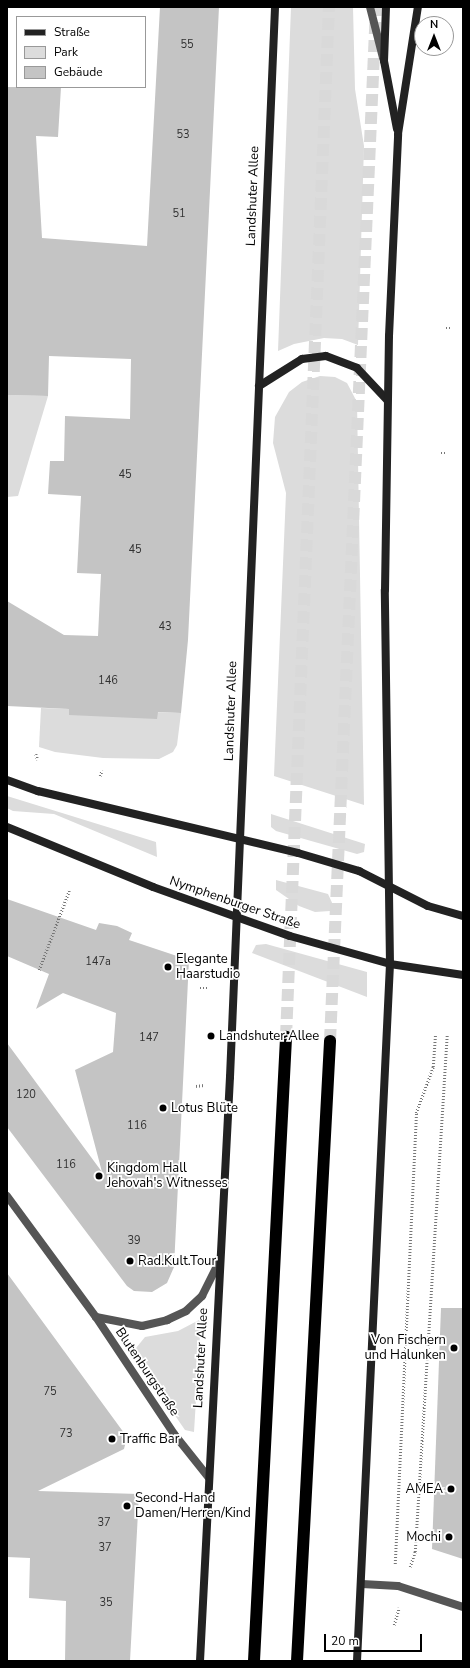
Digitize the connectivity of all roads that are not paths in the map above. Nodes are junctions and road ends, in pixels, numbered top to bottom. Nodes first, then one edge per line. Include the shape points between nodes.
1 (275, 7) edge
2 (370, 7) edge
3 (386, 7) edge
4 (418, 7) edge
5 (384, 61) junction
6 (398, 134) junction
7 (258, 386) junction
8 (387, 400) junction
9 (7, 780) edge
10 (7, 827) edge
11 (239, 838) junction
12 (390, 887) junction
13 (463, 916) edge
14 (235, 918) junction
15 (390, 964) junction
16 (463, 976) edge
17 (286, 1037) tunnel mouth
18 (330, 1041) tunnel mouth
19 (7, 1196) edge
20 (220, 1260) junction
21 (96, 1317) junction
22 (209, 1478) junction
23 (362, 1584) junction
24 (463, 1607) edge
25 (200, 1661) edge
26 (254, 1661) edge
27 (297, 1661) edge
28 (356, 1661) edge

1 - 7 main road, Landshuter Allee
2 - 5 street
3 - 5 main road
4 - 6 main road
5 - 6 main road
6 - 8 main road
7 - 8 main road via 302,359 326,356 357,368
7 - 11 main road, Landshuter Allee
8 - 12 main road via 385,590
9 - 11 main road via 38,791
10 - 14 main road, Nymphenburger Straße
11 - 12 main road via 359,871
11 - 14 main road, Landshuter Allee
12 - 13 main road via 428,906
12 - 15 main road
14 - 15 main road, Nymphenburger Straße
14 - 20 main road, Landshuter Allee
15 - 16 main road, Nymphenburger Straße
15 - 23 main road
17 - 26 highway
18 - 27 highway
19 - 21 street, Blutenburgstraße
20 - 21 street, Blutenburgstraße via 202,1296 186,1312 142,1326
20 - 22 main road, Landshuter Allee
21 - 22 street, Blutenburgstraße via 174,1434
22 - 25 main road, Landshuter Allee
23 - 24 street via 398,1586
23 - 28 main road

